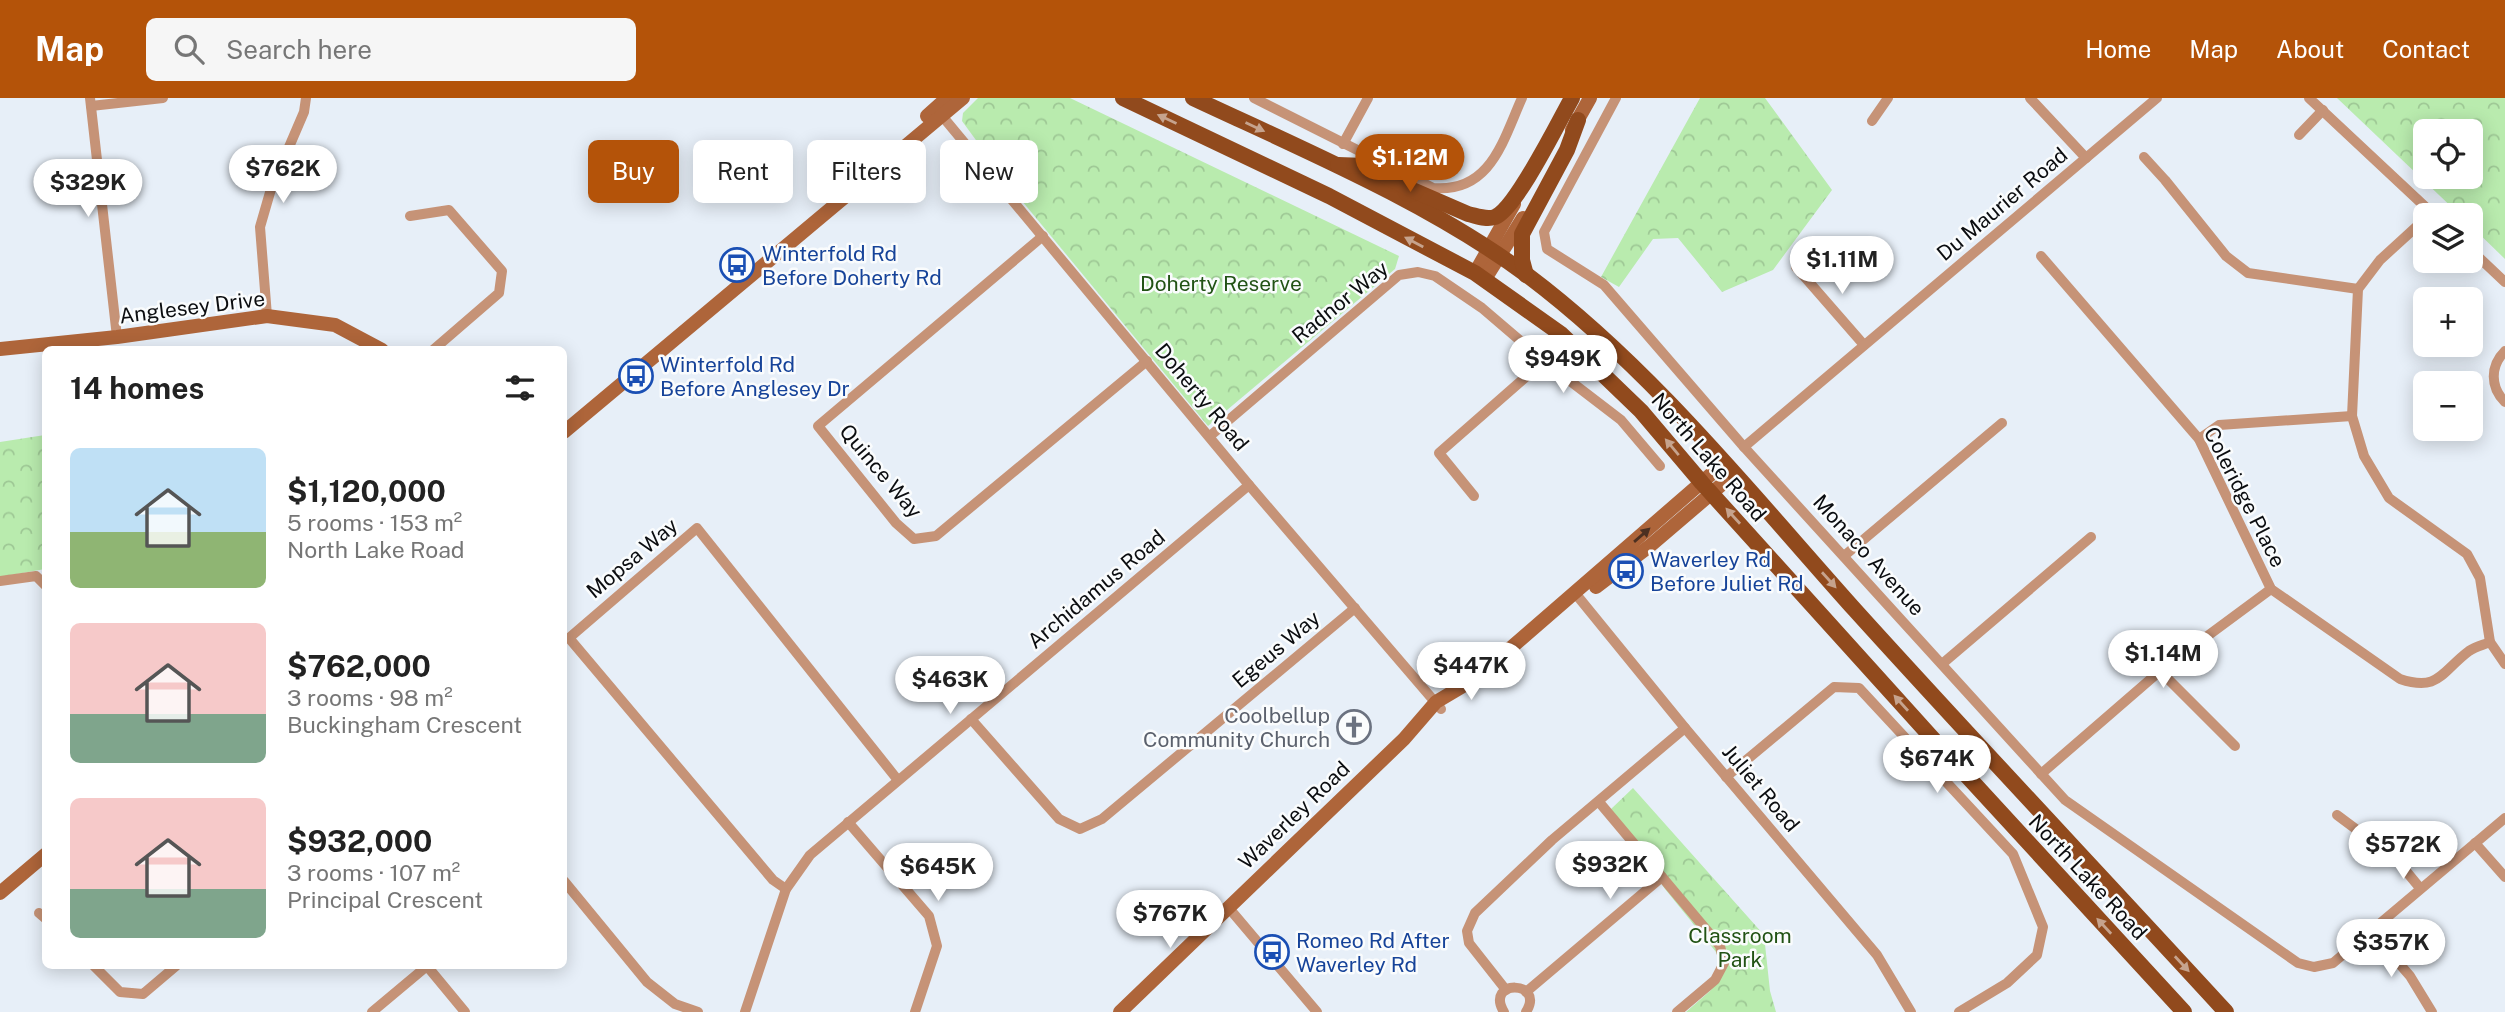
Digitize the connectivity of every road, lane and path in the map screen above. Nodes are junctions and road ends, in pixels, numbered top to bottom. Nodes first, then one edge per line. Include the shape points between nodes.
1 (163, 98) edge
2 (306, 98) edge
3 (947, 98) edge
4 (963, 98) edge
5 (1123, 98) edge
6 (1193, 98) edge
7 (1254, 98) edge
8 (1368, 98) edge
9 (1522, 98) edge
10 (1573, 98) edge
11 (1590, 98) edge
12 (1616, 98) edge
13 (1888, 98) edge
14 (2031, 98) edge
15 (2157, 98) edge
16 (2309, 98) edge
17 (91, 102) edge
18 (2323, 110) junction
19 (939, 113) junction
20 (1578, 120) junction
21 (1872, 121) dead end
22 (2299, 135) dead end
23 (1343, 144) junction
24 (2144, 157) dead end
25 (2086, 159) junction
26 (1336, 165) junction
27 (2417, 203) edge
28 (410, 216) dead end
29 (2413, 230) edge
30 (1043, 236) junction
31 (1495, 253) junction
32 (2041, 256) dead end
33 (2483, 261) edge
34 (1796, 267) dead end
35 (1526, 275) junction
36 (1480, 276) junction
37 (2505, 282) edge
38 (2358, 289) junction
39 (267, 316) junction
40 (117, 337) junction
41 (1864, 345) junction
42 (374, 346) edge
43 (438, 346) edge
44 (0, 349) edge
45 (2505, 351) edge
46 (1147, 361) junction
47 (1544, 361) junction
48 (2505, 402) edge
49 (2352, 415) junction
50 (567, 418) edge
51 (2002, 423) dead end
52 (567, 429) edge
53 (1210, 436) junction
54 (2199, 439) junction
55 (1744, 447) junction
56 (1660, 466) dead end
57 (1729, 469) junction
58 (1249, 485) junction
59 (1707, 488) junction
60 (1474, 496) dead end
61 (2091, 537) dead end
62 (1843, 556) junction
63 (0, 581) edge
64 (42, 582) edge
65 (2271, 589) junction
66 (1578, 596) junction
67 (1355, 608) junction
68 (2490, 642) junction
69 (1942, 664) junction
70 (2505, 664) edge
71 (2160, 671) junction
72 (1438, 706) junction
73 (971, 719) junction
74 (1685, 728) junction
75 (2235, 746) dead end
76 (2041, 774) junction
77 (1727, 777) junction
78 (897, 779) junction
79 (1599, 802) junction
80 (2337, 815) dead end
81 (2505, 818) edge
82 (848, 822) junction
83 (2475, 843) junction
84 (42, 857) edge
85 (42, 869) edge
86 (1662, 877) junction
87 (2505, 877) edge
88 (567, 885) edge
89 (2420, 888) junction
90 (786, 889) junction
91 (0, 892) edge
92 (0, 904) edge
93 (1231, 910) junction
94 (2370, 930) junction
95 (97, 969) edge
96 (172, 969) edge
97 (423, 969) edge
98 (429, 969) edge
99 (1506, 990) junction
100 (1526, 992) junction
101 (372, 1012) edge
102 (465, 1012) edge
103 (698, 1012) edge
104 (745, 1012) edge
105 (915, 1012) edge
106 (1120, 1012) edge
107 (1131, 1012) edge
108 (1317, 1012) edge
109 (1504, 1012) edge
110 (1526, 1012) edge
111 (1677, 1012) edge
112 (1911, 1012) edge
113 (1959, 1012) edge
114 (2184, 1012) edge
115 (2226, 1012) edge
116 (2432, 1012) edge

1 - 17 street
2 - 39 street via 260,227
3 - 19 main road
4 - 19 main road
36 -> 5 main road, North Lake Road via 1329,196
6 -> 26 main road, North Lake Road
7 - 23 street
8 - 23 street
9 - 23 street via 1489,168 1447,189 1433,188
10 - 26 main road via 1511,204 1494,217 1468,214 1362,165
10 - 31 main road
11 - 20 main road
12 - 55 street, Monaco Avenue via 1544,232 1547,249 1604,285
13 - 21 street
14 - 25 street
15 - 25 street, Du Maurier Road
16 - 18 street
17 - 40 street
18 - 22 street
18 - 27 street
19 - 30 street, Doherty Road
19 - 50 main road
19 - 52 main road
20 - 31 main road
20 - 35 main road via 1522,234
24 - 38 street via 2226,256 2248,272
25 - 41 street, Du Maurier Road
26 - 31 main road, North Lake Road
28 - 43 street via 450,210 502,271 499,293
29 - 38 street via 2380,260
30 - 46 street, Doherty Road
30 - 46 street, Quince Way via 818,426 896,523 914,539 936,536
31 - 35 main road, North Lake Road
31 - 36 main road
32 - 54 street, Coleridge Place
33 - 37 street
34 - 41 street
35 - 57 main road, North Lake Road via 1635,368
59 -> 36 main road, North Lake Road via 1620,388 1561,334
38 - 49 street
39 - 40 main road, Anglesey Drive
39 - 42 main road, Anglesey Drive via 335,325
40 - 44 main road, Anglesey Drive
41 - 55 street, Du Maurier Road
45 - 48 street via 2495,366 2493,382
46 - 53 street, Doherty Road
47 - 53 street, Radnor Way via 1435,276 1418,272 1399,275
47 - 56 street, Radnor Way via 1621,420
47 - 60 street via 1439,453
49 - 54 street via 2219,425
49 - 68 street via 2364,456 2389,498 2467,554 2480,578
51 - 62 street
53 - 58 street, Doherty Road
54 - 65 street, Coleridge Place
55 - 62 street, Monaco Avenue
57 - 59 main road, Waverley Road
57 -> 115 main road, North Lake Road
58 - 67 street, Doherty Road
58 - 73 street, Archidamus Road
59 - 66 main road, Waverley Road via 1651,545
114 -> 59 main road, North Lake Road
61 - 69 street
62 - 69 street, Monaco Avenue
63 - 64 street via 36,576
65 - 68 street, Coleridge Place via 2400,679 2418,685 2437,680 2471,650
65 - 71 street
66 - 72 main road, Waverley Road via 1496,673 1470,692
66 - 74 street, Juliet Road
67 - 72 street, Doherty Road
67 - 73 street, Egeus Way via 1102,819 1080,828 1059,819
68 - 70 street
69 - 76 street, Monaco Avenue
71 - 75 street
71 - 76 street
72 - 93 main road, Waverley Road
73 - 78 street, Archidamus Road
74 - 77 street, Juliet Road
74 - 79 street
76 - 94 street, Monaco Avenue via 2065,800 2298,963 2314,967 2333,963
77 - 112 street, Juliet Road via 1877,955
77 - 113 street via 1834,687 1859,688 2013,854 2043,927 2037,955 2007,983
78 - 82 street, Archidamus Road
78 - 90 street, Mopsa Way via 697,528 569,638 773,880
79 - 86 street
79 - 99 street via 1503,885 1470,922 1469,943
80 - 89 street via 2396,859
81 - 83 street
82 - 90 street, Archidamus Road via 810,855
82 - 105 street via 929,916 937,946
83 - 87 street
83 - 89 street
84 - 91 main road
85 - 92 main road
86 - 100 street
86 - 111 street via 1720,946 1724,963 1715,980
88 - 103 street via 647,982 675,1004
89 - 94 street
90 - 104 street, Archidamus Road
93 - 106 main road, Waverley Road
93 - 107 main road, Waverley Road
93 - 108 street
94 - 116 street via 2410,976
95 - 96 street via 120,992 142,994
97 - 101 street
98 - 102 street
99 - 100 street via 1514,987
99 - 109 street via 1500,1001
100 - 110 street via 1530,1003

